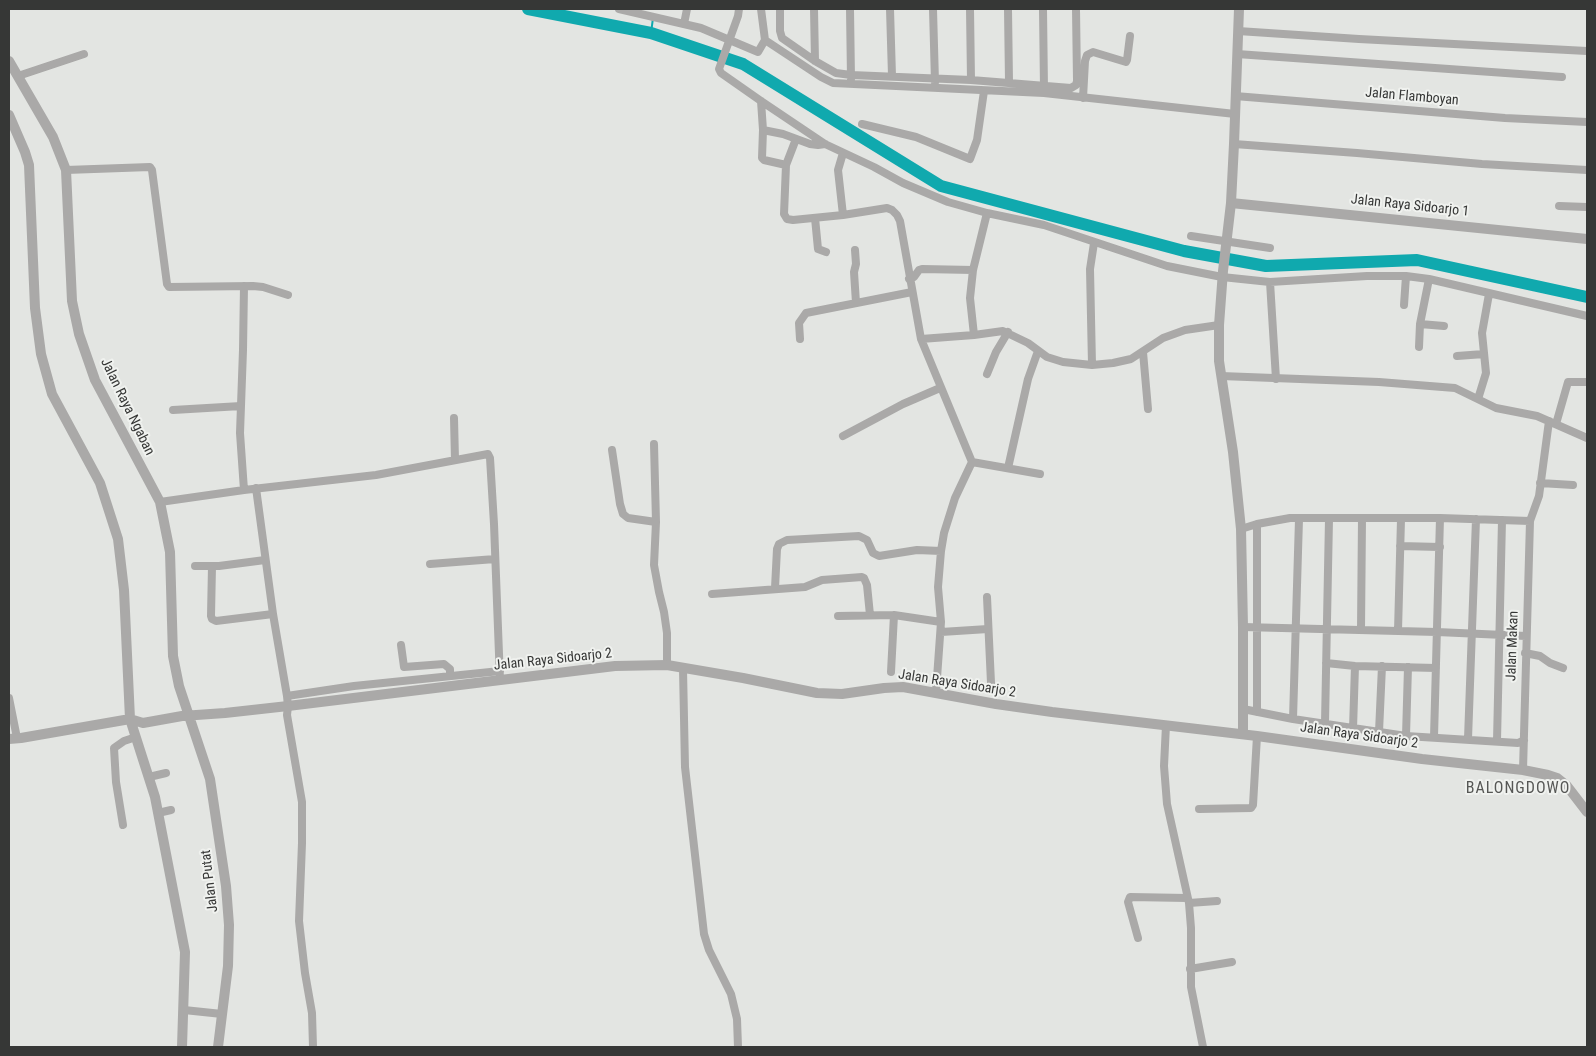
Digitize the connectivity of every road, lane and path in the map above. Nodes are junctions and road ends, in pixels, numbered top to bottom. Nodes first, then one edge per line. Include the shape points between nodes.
1 (619, 9) edge
2 (687, 9) edge
3 (739, 9) edge
4 (761, 9) edge
5 (780, 9) edge
6 (814, 9) edge
7 (850, 9) edge
8 (890, 9) edge
9 (933, 9) edge
10 (970, 9) edge
11 (1008, 9) edge
12 (1043, 9) edge
13 (1076, 9) edge
14 (1239, 9) edge
15 (645, 13) edge
16 (684, 24) junction
17 (1238, 31) junction
18 (1130, 36) dead end
19 (782, 38) junction
20 (765, 40) junction
21 (728, 43) junction
22 (778, 48) junction
23 (1587, 51) edge
24 (84, 54) dead end
25 (1237, 54) junction
26 (9, 61) edge
27 (815, 61) junction
28 (18, 76) junction
29 (892, 76) junction
30 (1562, 77) dead end
31 (934, 78) junction
32 (851, 79) junction
33 (971, 80) junction
34 (1009, 82) junction
35 (935, 88) junction
36 (1044, 89) junction
37 (984, 90) junction
38 (1235, 96) junction
39 (1083, 98) junction
40 (760, 102) junction
41 (1235, 114) junction
42 (9, 115) edge
43 (1587, 122) edge
44 (862, 124) dead end
45 (763, 130) junction
46 (796, 139) junction
47 (825, 144) junction
48 (1234, 144) junction
49 (843, 153) junction
50 (786, 166) junction
51 (66, 170) junction
52 (1587, 170) edge
53 (1231, 202) junction
54 (1559, 206) dead end
55 (1587, 207) edge
56 (987, 213) junction
57 (843, 215) junction
58 (815, 218) junction
59 (1190, 236) dead end
60 (1587, 239) edge
61 (1094, 243) junction
62 (1226, 243) junction
63 (1270, 248) dead end
64 (855, 250) dead end
65 (826, 252) dead end
66 (973, 270) junction
67 (1223, 274) junction
68 (1406, 276) junction
69 (909, 279) junction
70 (1429, 279) junction
71 (1270, 282) junction
72 (244, 286) junction
73 (912, 292) junction
74 (1489, 294) junction
75 (288, 295) dead end
76 (856, 304) junction
77 (1404, 305) dead end
78 (1587, 316) edge
79 (1420, 324) junction
80 (1219, 325) junction
81 (1444, 326) dead end
82 (1006, 331) junction
83 (974, 335) junction
84 (800, 339) dead end
85 (921, 339) junction
86 (1419, 347) dead end
87 (1038, 351) junction
88 (1143, 352) junction
89 (1484, 354) junction
90 (1457, 356) dead end
91 (1092, 365) junction
92 (987, 374) dead end
93 (1221, 376) junction
94 (1276, 378) junction
95 (1587, 382) edge
96 (940, 388) junction
97 (1478, 399) junction
98 (241, 406) junction
99 (1148, 409) dead end
100 (174, 410) dead end
101 (454, 418) dead end
102 (1552, 422) junction
103 (843, 436) dead end
104 (1587, 438) edge
105 (654, 444) dead end
106 (612, 450) dead end
107 (455, 460) junction
108 (972, 462) junction
109 (1008, 468) junction
110 (1040, 474) dead end
111 (1540, 483) junction
112 (1573, 485) dead end
113 (256, 488) junction
114 (244, 490) junction
115 (160, 502) junction
116 (1362, 518) junction
117 (1440, 518) junction
118 (1299, 519) junction
119 (1329, 519) junction
120 (1401, 519) junction
121 (1476, 519) junction
122 (1502, 520) junction
123 (1530, 521) junction
124 (656, 522) junction
125 (1257, 524) junction
126 (1241, 528) junction
127 (1400, 546) junction
128 (1440, 547) junction
129 (941, 551) junction
130 (494, 559) junction
131 (265, 560) junction
132 (430, 564) dead end
133 (194, 566) dead end
134 (212, 566) junction
135 (776, 588) junction
136 (712, 594) dead end
137 (987, 597) dead end
138 (273, 614) junction
139 (870, 615) junction
140 (894, 615) junction
141 (838, 616) dead end
142 (941, 622) junction
143 (1243, 627) junction
144 (1257, 627) junction
145 (1295, 628) junction
146 (988, 629) junction
147 (1327, 630) junction
148 (1361, 630) junction
149 (1398, 631) junction
150 (941, 632) junction
151 (1437, 632) junction
152 (1472, 633) junction
153 (1499, 635) junction
154 (1526, 636) junction
155 (401, 645) dead end
156 (1526, 653) junction
157 (667, 661) junction
158 (1326, 663) junction
159 (1355, 666) junction
160 (1382, 666) junction
161 (1408, 667) junction
162 (1436, 668) junction
163 (1563, 668) dead end
164 (683, 669) junction
165 (891, 672) dead end
166 (500, 675) junction
167 (450, 676) junction
168 (991, 683) dead end
169 (937, 688) junction
170 (9, 698) edge
171 (288, 701) junction
172 (1243, 709) junction
173 (1257, 712) junction
174 (182, 716) junction
175 (130, 719) junction
176 (1293, 719) junction
177 (1325, 723) junction
178 (1166, 725) junction
179 (1243, 729) junction
180 (1353, 729) junction
181 (1379, 732) junction
182 (1257, 736) junction
183 (1406, 736) junction
184 (136, 737) junction
185 (1434, 737) junction
186 (13, 739) edge
187 (1468, 739) junction
188 (1524, 740) junction
189 (1496, 741) junction
190 (1523, 764) junction
191 (1198, 809) dead end
192 (1587, 812) edge
193 (123, 825) dead end
194 (1188, 901) junction
195 (1217, 901) dead end
196 (1138, 938) dead end
197 (1232, 962) dead end
198 (1190, 968) junction
199 (184, 1010) junction
200 (218, 1013) junction
201 (182, 1047) edge
202 (218, 1047) edge
203 (313, 1047) edge
204 (738, 1047) edge
205 (1203, 1047) edge

1 - 15 street
2 - 16 street
3 - 21 street
4 - 20 street
5 - 19 street
6 - 27 street
7 - 32 street
8 - 29 street
9 - 31 street
10 - 33 street
11 - 34 street
12 - 36 street
13 - 36 street via 1076,85 1074,88
14 - 17 street
15 - 16 street
16 - 21 street via 700,28
17 - 23 street
17 - 25 street
18 - 39 street via 1126,62 1093,52 1087,55
19 - 22 street
19 - 27 street
20 - 21 street via 758,52
20 - 22 street
21 - 40 street via 719,69 721,73
22 - 32 street via 828,82
24 - 28 street
25 - 30 street
25 - 38 street
26 - 28 street, Jalan Raya Ngaban
27 - 32 street
28 - 51 street, Jalan Raya Ngaban via 53,136
29 - 31 street
29 - 32 street
31 - 33 street
31 - 35 street
32 - 35 street
33 - 34 street
34 - 36 street
35 - 37 street
36 - 37 street
36 - 39 street
37 - 44 street via 977,140 970,159 916,137
38 - 41 street
38 - 43 street, Jalan Flamboyan
39 - 41 street
40 - 45 street
40 - 47 street
41 - 48 street
42 - 175 street via 29,165 35,308 41,354 52,394 100,483 118,539 124,590
45 - 46 street
45 - 50 street via 763,159
46 - 47 street via 814,145
46 - 50 street
47 - 49 street
48 - 52 street
48 - 53 street
49 - 56 street via 903,184
49 - 57 street via 838,170
50 - 58 street via 784,216 790,220
51 - 72 street via 150,167 169,287
51 - 115 street, Jalan Raya Ngaban via 70,280 79,334 95,380
53 - 60 street, Jalan Raya Sidoarjo 1
53 - 62 street
54 - 55 street
56 - 61 street via 1044,225
56 - 66 street
57 - 58 street
57 - 69 street via 887,208 898,215
58 - 65 street via 818,249
59 - 62 street
61 - 67 street via 1167,266
61 - 91 street via 1090,269
62 - 63 street
62 - 67 street
64 - 76 street
66 - 69 street via 922,269
66 - 83 street via 970,298
67 - 71 street
67 - 80 street
68 - 70 street
68 - 71 street
68 - 77 street
69 - 73 street
70 - 74 street
70 - 79 street
71 - 94 street
72 - 75 street via 263,287
72 - 98 street
73 - 76 street
73 - 85 street
74 - 78 street
74 - 89 street via 1482,324
76 - 84 street via 806,313 799,323
79 - 81 street
79 - 86 street
80 - 88 street via 1185,330 1163,338
80 - 93 street
82 - 83 street
82 - 87 street
82 - 92 street
83 - 85 street
85 - 96 street
87 - 91 street via 1063,362
87 - 109 street via 1028,379
88 - 91 street via 1131,359
88 - 99 street
89 - 90 street
89 - 97 street via 1486,373
93 - 94 street
93 - 126 street
94 - 97 street via 1455,388
95 - 102 street, Jalan Makan via 1567,383
96 - 103 street
96 - 108 street
97 - 102 street via 1496,408
98 - 100 street
98 - 114 street
101 - 107 street
102 - 104 street
102 - 111 street, Jalan Makan
105 - 124 street
106 - 124 street via 623,514 628,518
107 - 113 street via 376,475
107 - 130 street via 489,455
108 - 109 street
108 - 129 street via 955,498
109 - 110 street
111 - 112 street
111 - 123 street, Jalan Makan
113 - 114 street
113 - 131 street
114 - 115 street
115 - 174 street, Jalan Raya Ngaban via 170,552 173,656
116 - 119 street
116 - 120 street
116 - 148 street
117 - 120 street
117 - 121 street
117 - 128 street
118 - 119 street
118 - 125 street
118 - 145 street
119 - 147 street
120 - 127 street
121 - 122 street
121 - 152 street
122 - 123 street
122 - 153 street
123 - 154 street, Jalan Makan
124 - 157 street via 654,565 667,633
125 - 126 street
125 - 144 street
126 - 143 street
127 - 128 street
127 - 149 street
128 - 151 street
129 - 135 street via 917,550 880,556 873,553 867,540 859,536 787,540 777,549
129 - 142 street via 938,588
130 - 132 street
130 - 166 street
131 - 134 street
131 - 138 street
133 - 134 street
134 - 138 street via 211,616 214,620
135 - 136 street
135 - 139 street via 805,587 822,580 862,577 867,585
137 - 146 street
138 - 171 street
139 - 140 street
139 - 141 street
140 - 142 street
140 - 165 street
142 - 150 street
143 - 144 street
143 - 172 street
144 - 145 street
144 - 173 street
145 - 147 street
145 - 176 street
146 - 150 street
146 - 168 street
147 - 148 street
147 - 158 street
148 - 149 street
149 - 151 street
150 - 169 street
151 - 152 street
151 - 162 street
152 - 153 street
152 - 187 street
153 - 154 street
153 - 189 street
154 - 156 street, Jalan Makan
155 - 167 street via 404,667 444,664 450,669
156 - 163 street
156 - 188 street, Jalan Makan
157 - 164 street, Jalan Raya Sidoarjo 2
157 - 166 street, Jalan Raya Sidoarjo 2
158 - 159 street
158 - 177 street
159 - 160 street
159 - 180 street
160 - 161 street
160 - 181 street
161 - 162 street
161 - 183 street
162 - 185 street
164 - 169 street, Jalan Raya Sidoarjo 2 via 829,694 903,687
164 - 204 street via 685,767 704,934 731,994 737,1019
166 - 167 street
166 - 171 street, Jalan Raya Sidoarjo 2
167 - 171 street via 354,686
169 - 178 street, Jalan Raya Sidoarjo 2 via 1005,706
170 - 186 street
171 - 174 street, Jalan Raya Sidoarjo 2
171 - 203 street via 287,715 302,802 298,921 311,1006
172 - 173 street
172 - 179 street
173 - 176 street
174 - 175 street, Jalan Raya Sidoarjo 2 via 143,723
174 - 200 street, Jalan Putat via 210,779 226,886 229,949
175 - 184 street
175 - 186 street, Jalan Raya Sidoarjo 2
176 - 177 street
177 - 180 street
178 - 179 street, Jalan Raya Sidoarjo 2
178 - 194 street via 1166,804
179 - 182 street, Jalan Raya Sidoarjo 2
180 - 181 street
181 - 183 street
182 - 190 street, Jalan Raya Sidoarjo 2 via 1422,759
182 - 191 street via 1251,808
183 - 185 street
184 - 193 street via 114,748
184 - 199 street via 158,775 165,811 185,952
185 - 187 street
187 - 189 street
188 - 189 street via 1518,743
188 - 190 street, Jalan Makan
190 - 192 street, Jalan Raya Sidoarjo 2 via 1557,778
194 - 195 street
194 - 196 street via 1130,897 1128,902
194 - 198 street
197 - 198 street
198 - 205 street
199 - 200 street
199 - 201 street
200 - 202 street, Jalan Putat

